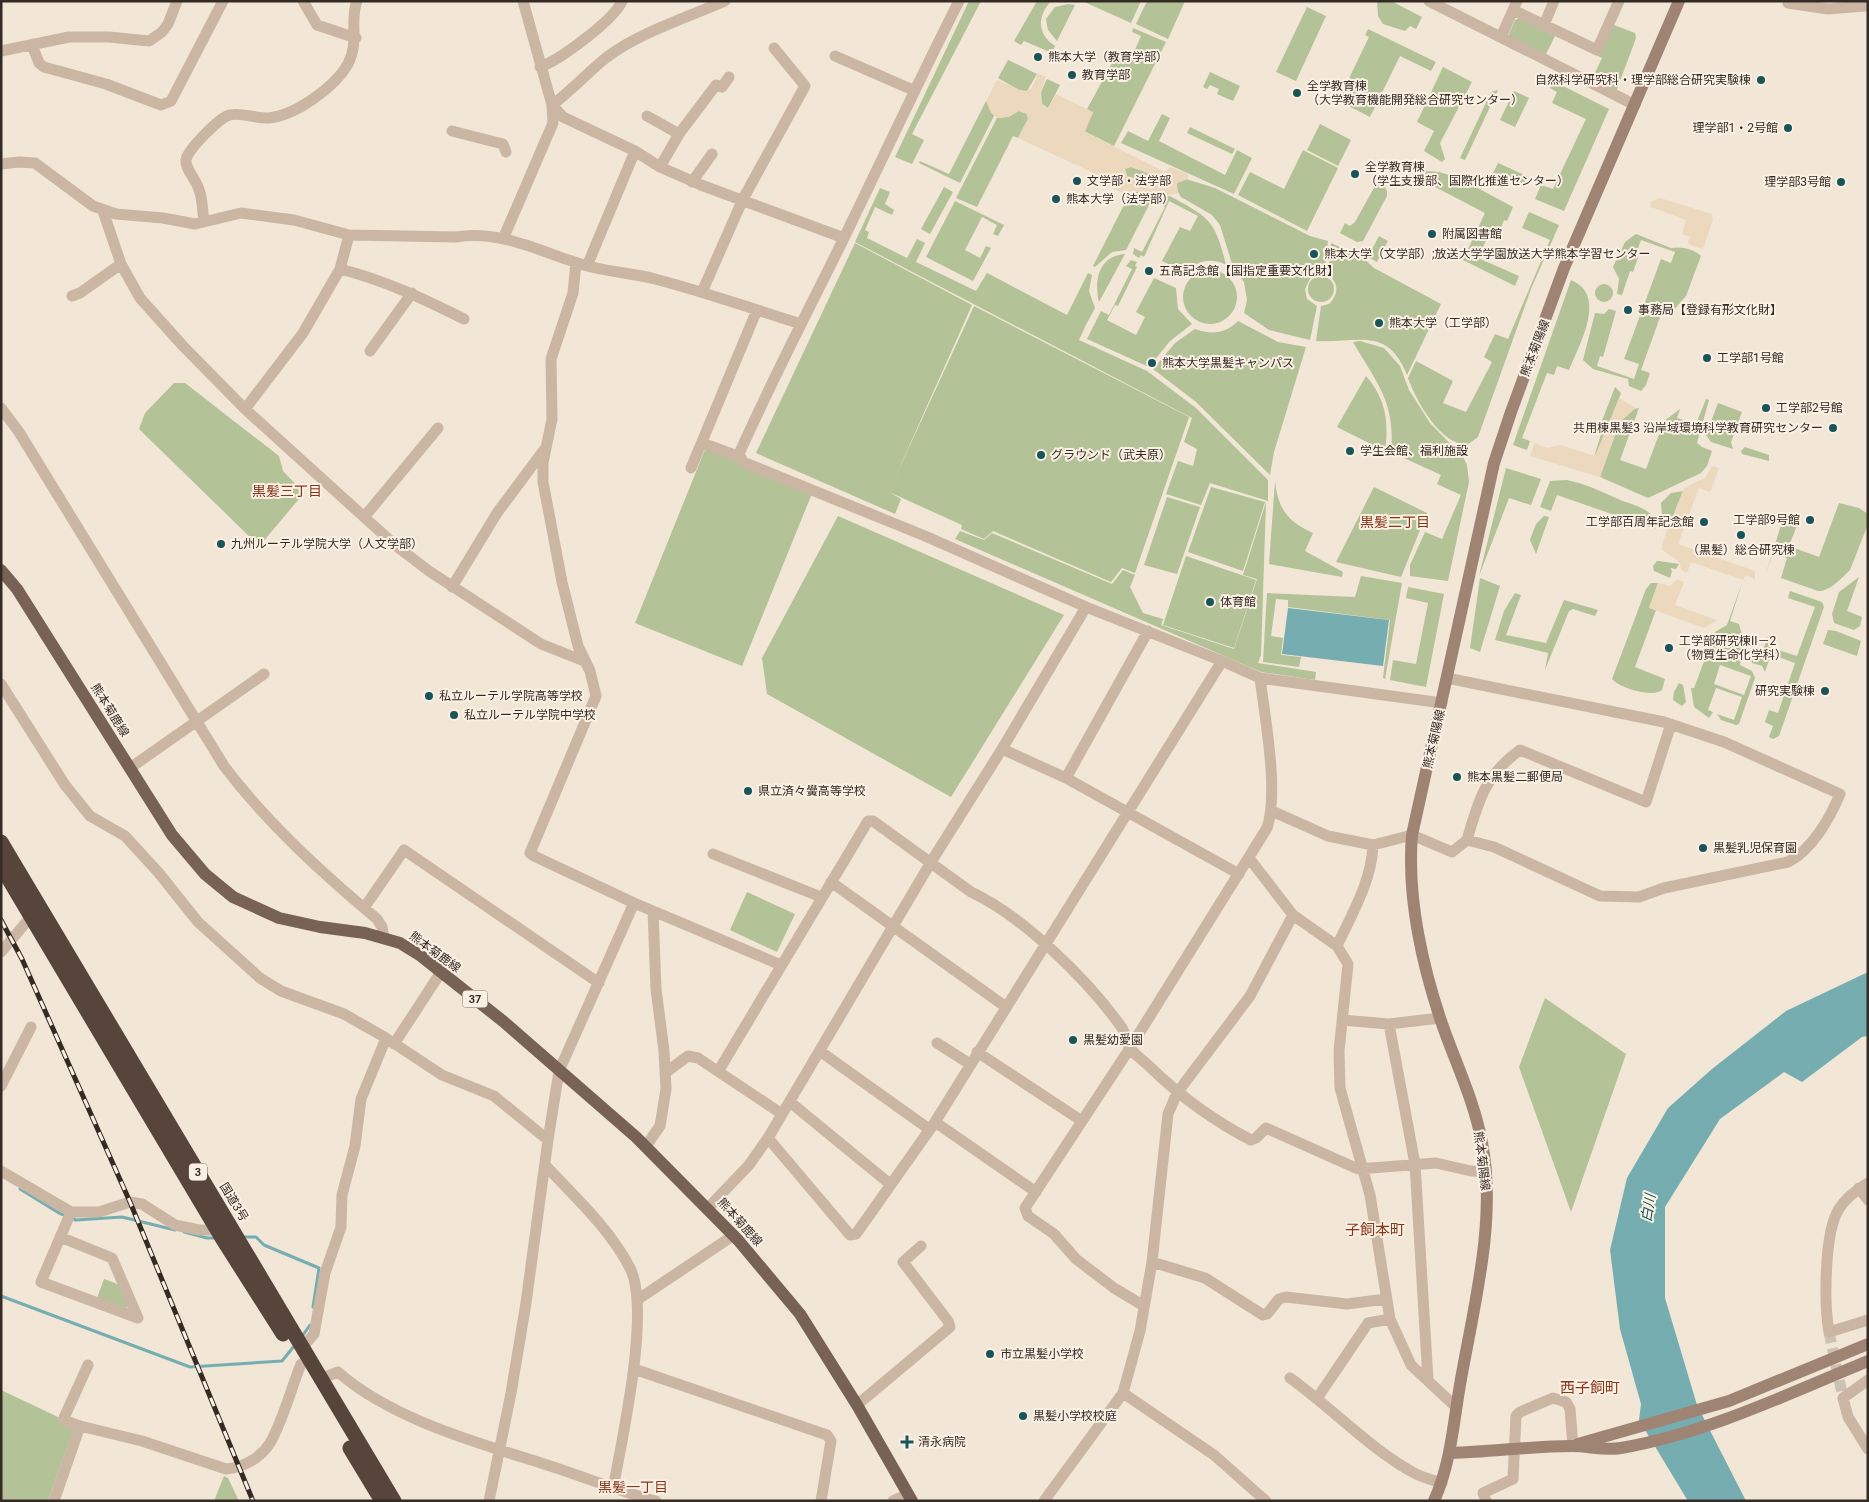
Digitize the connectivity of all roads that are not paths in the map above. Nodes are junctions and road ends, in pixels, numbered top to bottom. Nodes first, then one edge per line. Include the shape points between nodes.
1 (177, 1) edge
2 (223, 1) edge
3 (303, 1) edge
4 (356, 1) edge
5 (523, 1) edge
6 (622, 1) edge
7 (725, 1) edge
8 (959, 1) edge
9 (1429, 1) edge
10 (1554, 1) edge
11 (1620, 1) edge
12 (1680, 1) edge
13 (1788, 3) dead end
14 (1810, 4) edge
15 (1450, 6) edge
16 (1515, 6) edge
17 (1865, 6) edge
18 (1544, 25) junction
19 (1502, 37) junction
20 (356, 38) junction
21 (32, 45) junction
22 (774, 48) dead end
23 (1, 52) edge
24 (835, 56) dead end
25 (540, 67) junction
26 (729, 77) dead end
27 (913, 90) junction
28 (1635, 104) junction
29 (552, 105) junction
30 (647, 116) dead end
31 (452, 131) dead end
32 (679, 134) junction
33 (506, 152) dead end
34 (635, 152) junction
35 (712, 154) dead end
36 (1, 164) edge
37 (660, 168) junction
38 (692, 182) junction
39 (742, 200) junction
40 (103, 211) junction
41 (204, 221) junction
42 (349, 235) junction
43 (844, 238) junction
44 (503, 239) junction
45 (121, 264) junction
46 (581, 264) junction
47 (340, 269) junction
48 (702, 292) junction
49 (412, 293) junction
50 (72, 296) dead end
51 (757, 310) junction
52 (464, 319) dead end
53 (801, 324) junction
54 (370, 351) dead end
55 (1, 408) edge
56 (245, 409) junction
57 (438, 428) dead end
58 (702, 444) junction
59 (546, 447) junction
60 (740, 456) junction
61 (691, 468) dead end
62 (365, 516) junction
63 (1, 570) edge
64 (452, 587) junction
65 (1086, 607) junction
66 (1148, 631) junction
67 (1222, 660) junction
68 (584, 661) junction
69 (264, 674) dead end
70 (1260, 678) junction
71 (1447, 678) junction
72 (1, 684) edge
73 (1442, 703) junction
74 (196, 723) junction
75 (1671, 724) junction
76 (1002, 750) junction
77 (130, 768) junction
78 (1066, 778) junction
79 (1272, 811) junction
80 (1128, 814) junction
81 (1412, 835) junction
82 (1468, 840) junction
83 (1, 842) edge
84 (1373, 845) junction
85 (713, 854) dead end
86 (1250, 858) junction
87 (930, 862) junction
88 (1, 866) edge
89 (1239, 874) junction
90 (831, 882) junction
91 (821, 897) junction
92 (634, 903) junction
93 (364, 908) junction
94 (36, 911) junction
95 (653, 911) junction
96 (1293, 915) junction
97 (893, 928) junction
98 (384, 938) junction
99 (1046, 944) junction
100 (1337, 946) junction
101 (1, 952) edge
102 (781, 965) junction
103 (441, 972) junction
104 (599, 983) junction
105 (1006, 1007) junction
106 (1440, 1018) junction
107 (1342, 1020) junction
108 (1389, 1024) junction
109 (32, 1027) dead end
110 (390, 1041) junction
111 (936, 1043) dead end
112 (1130, 1048) junction
113 (821, 1052) junction
114 (977, 1052) junction
115 (970, 1064) junction
116 (719, 1070) junction
117 (559, 1071) junction
118 (665, 1073) junction
119 (1, 1086) edge
120 (1177, 1093) junction
121 (790, 1102) junction
122 (782, 1114) junction
123 (1082, 1121) junction
124 (932, 1126) junction
125 (768, 1138) junction
126 (548, 1140) junction
127 (646, 1146) junction
128 (1415, 1164) junction
129 (546, 1166) junction
130 (1364, 1169) junction
131 (1, 1170) edge
132 (1486, 1172) junction
133 (890, 1184) junction
134 (1864, 1185) edge
135 (1036, 1192) junction
136 (1868, 1200) edge
137 (708, 1208) junction
138 (69, 1216) junction
139 (217, 1230) junction
140 (734, 1235) junction
141 (60, 1237) junction
142 (921, 1246) dead end
143 (1152, 1262) junction
144 (1386, 1299) junction
145 (637, 1300) junction
146 (1144, 1306) junction
147 (1390, 1319) junction
148 (1868, 1320) edge
149 (1868, 1344) edge
150 (302, 1348) junction
151 (1868, 1361) edge
152 (301, 1364) junction
153 (88, 1365) dead end
154 (634, 1369) junction
155 (1290, 1378) dead end
156 (320, 1379) junction
157 (1428, 1380) junction
158 (1868, 1380) edge
159 (1123, 1393) junction
160 (1318, 1397) junction
161 (857, 1405) junction
162 (1456, 1407) junction
163 (80, 1426) junction
164 (1573, 1446) junction
165 (1868, 1449) edge
166 (1513, 1450) junction
167 (500, 1451) junction
168 (1450, 1453) junction
169 (1442, 1483) junction
170 (613, 1489) junction
171 (636, 1498) edge
172 (910, 1498) edge
173 (54, 1501) edge
174 (382, 1501) edge
175 (394, 1501) edge
176 (489, 1501) edge
177 (656, 1501) edge
178 (821, 1501) edge
179 (893, 1501) edge
180 (1044, 1501) edge
181 (1266, 1501) edge
182 (1434, 1501) edge
183 (1486, 1501) edge

1 - 21 street via 168,24 148,41 69,37
2 - 21 street via 171,101 161,105 106,84 44,68
3 - 20 street via 317,25
4 - 20 street via 353,11
5 - 25 street
6 - 25 street via 619,10 599,27 556,60
7 - 29 street via 643,37 608,57
8 - 27 street
9 - 15 street
10 - 18 street
11 - 18 street via 1597,50
12 - 28 main road, 熊本菊陽線
13 - 14 street
14 - 17 street via 1828,9
15 - 19 street
16 - 18 street
16 - 19 street
19 - 28 street
20 - 41 street via 348,64 312,101 268,118 231,114 222,118 189,152 187,167 200,190
21 - 23 street
22 - 39 street via 805,86
24 - 27 street
25 - 29 street
26 - 32 street via 722,87 716,85
27 - 43 street
28 - 71 main road, 熊本菊陽線 via 1564,268 1511,412 1490,479
29 - 34 street via 564,117
29 - 44 street via 553,123
30 - 32 street
31 - 33 street via 503,144
32 - 37 street
34 - 37 street
34 - 46 street
35 - 38 street
36 - 40 street via 35,163
37 - 38 street
38 - 39 street
39 - 43 street
39 - 48 street
40 - 41 street via 195,224
40 - 45 street
41 - 42 street via 241,213 294,220
42 - 44 street via 473,234
42 - 47 street
43 - 53 street
44 - 46 street
45 - 50 street
45 - 56 street via 146,304
46 - 48 street
46 - 59 street via 551,360 552,419
47 - 49 street via 366,275
47 - 56 street via 303,332
48 - 51 street
49 - 52 street
49 - 54 street
51 - 53 street
51 - 58 street
53 - 60 street
55 - 74 street via 19,432
56 - 62 street
57 - 62 street
58 - 60 street
58 - 61 street
59 - 64 street via 497,513
59 - 68 street via 543,482 562,582
60 - 65 street via 743,462 925,536
62 - 64 street via 395,544
63 - 77 main road, 熊本菊鹿線 / 37 via 17,589
64 - 68 street via 541,644
65 - 66 street
65 - 76 street
66 - 67 street
66 - 78 street
67 - 70 street
67 - 80 street
68 - 92 street via 590,670 596,696 530,852
69 - 74 street
70 - 73 street
70 - 79 street
71 - 73 main road, 熊本菊陽線
71 - 75 street
72 - 110 street via 65,785 90,816 125,836 198,922 225,948 281,991 344,1014
73 - 81 main road, 熊本菊陽線
74 - 77 street
74 - 93 street via 245,794 290,843
75 - 82 street via 1646,802 1520,750 1491,778 1480,796
75 - 82 street via 1724,742 1840,794 1825,823 1800,856 1788,862 1664,888 1639,897 1600,896 1494,847
76 - 78 street
76 - 87 street
77 - 98 main road, 熊本菊鹿線 / 37 via 186,854 233,897 286,920
78 - 80 street
79 - 84 street via 1328,836
79 - 86 street via 1267,828
80 - 89 street
80 - 99 street
81 - 82 street via 1452,852
81 - 84 street
81 - 106 main road, 熊本菊陽線 via 1410,864 1414,906
83 - 94 highway, 国道3号 / 3
84 - 100 street via 1367,878
85 - 91 street
86 - 89 street
86 - 96 street
87 - 90 street via 873,821 868,821
87 - 97 street
87 - 99 street via 971,892 989,900
88 - 94 highway, 国道3号 / 3
89 - 112 street
90 - 91 street
90 - 97 street
91 - 102 street
92 - 95 street
92 - 104 street
93 - 98 street via 382,927
93 - 104 street via 404,850
94 - 101 street
94 - 139 highway, 国道3号 / 3
94 - 150 highway, 国道3号 / 3
95 - 102 street
95 - 118 street via 656,988
96 - 100 street
96 - 120 street via 1250,996
97 - 105 street
97 - 113 street
98 - 103 main road, 熊本菊鹿線 / 37 via 400,943
99 - 105 street
99 - 112 street via 1123,1029
100 - 107 street via 1348,964
102 - 116 street
103 - 110 street
103 - 117 main road, 熊本菊鹿線 / 37
104 - 117 street
105 - 114 street
106 - 108 street
106 - 132 main road, 熊本菊陽線 via 1468,1090
107 - 108 street
107 - 130 street via 1340,1088
108 - 128 street
109 - 119 street
110 - 126 street via 442,1075 494,1096
110 - 150 street via 361,1099 355,1146 342,1195 341,1227 325,1273 314,1334
111 - 115 street
112 - 120 street
112 - 123 street
113 - 121 street
113 - 124 street
114 - 115 street
114 - 123 street
115 - 124 street
116 - 118 street via 688,1056
116 - 122 street
117 - 126 street
117 - 127 main road, 熊本菊鹿線 / 37
118 - 127 street via 660,1126
120 - 130 street via 1252,1140 1266,1128 1350,1166
120 - 143 street via 1168,1114
121 - 122 street
121 - 133 street
122 - 125 street
123 - 135 street
124 - 133 street
124 - 135 street
125 - 133 street via 850,1235 856,1234
125 - 137 street via 749,1165
126 - 129 street
127 - 137 main road, 熊本菊鹿線 / 37
128 - 130 street
128 - 132 street via 1436,1163
128 - 157 street
129 - 145 street via 600,1224 625,1260 638,1288
129 - 167 street
130 - 144 street
131 - 138 street
132 - 162 main road, 熊本菊陽線 via 1483,1239
134 - 136 street
134 - 148 street via 1839,1208 1832,1227 1826,1312 1829,1332
135 - 146 street via 1025,1213 1054,1234 1083,1265
137 - 140 main road, 熊本菊鹿線 / 37
138 - 139 street via 99,1212 130,1202 142,1204 175,1225
138 - 141 street
139 - 152 highway, 国道3号 / 3
140 - 145 street
140 - 161 main road, 熊本菊鹿線 / 37 via 800,1314
141 - 141 street via 41,1282 138,1318 112,1258
142 - 161 street via 903,1262 950,1327
143 - 144 street via 1205,1278 1263,1315 1279,1299 1286,1297 1348,1304
143 - 146 street
144 - 147 street
145 - 154 street
146 - 159 street
147 - 157 street via 1411,1365
147 - 160 street via 1368,1323
149 - 164 main road via 1729,1401
150 - 156 highway, 国道3号 / 3
151 - 164 main road via 1698,1428 1621,1448 1605,1450
152 - 163 street via 270,1444 238,1468 226,1470 142,1441
152 - 174 highway, 国道3号 / 3
153 - 163 street via 63,1420
154 - 170 street
154 - 178 street via 827,1434 831,1441
155 - 160 street
156 - 167 street via 338,1372 356,1387 433,1427
156 - 175 highway, 国道3号 / 3
157 - 162 street
158 - 165 street via 1843,1398 1848,1417
159 - 180 street
159 - 181 street via 1214,1455
160 - 169 street via 1385,1454 1416,1474
161 - 172 main road, 熊本菊鹿線 / 37
162 - 168 main road, 熊本菊陽線
163 - 173 street
164 - 166 main road
164 - 166 street via 1570,1409 1566,1402 1553,1398 1516,1416
166 - 168 main road
166 - 183 street via 1513,1479 1483,1493
167 - 170 street
167 - 176 street
168 - 169 main road, 熊本菊陽線
169 - 182 main road, 熊本菊陽線
170 - 171 street
171 - 177 street
172 - 179 street

